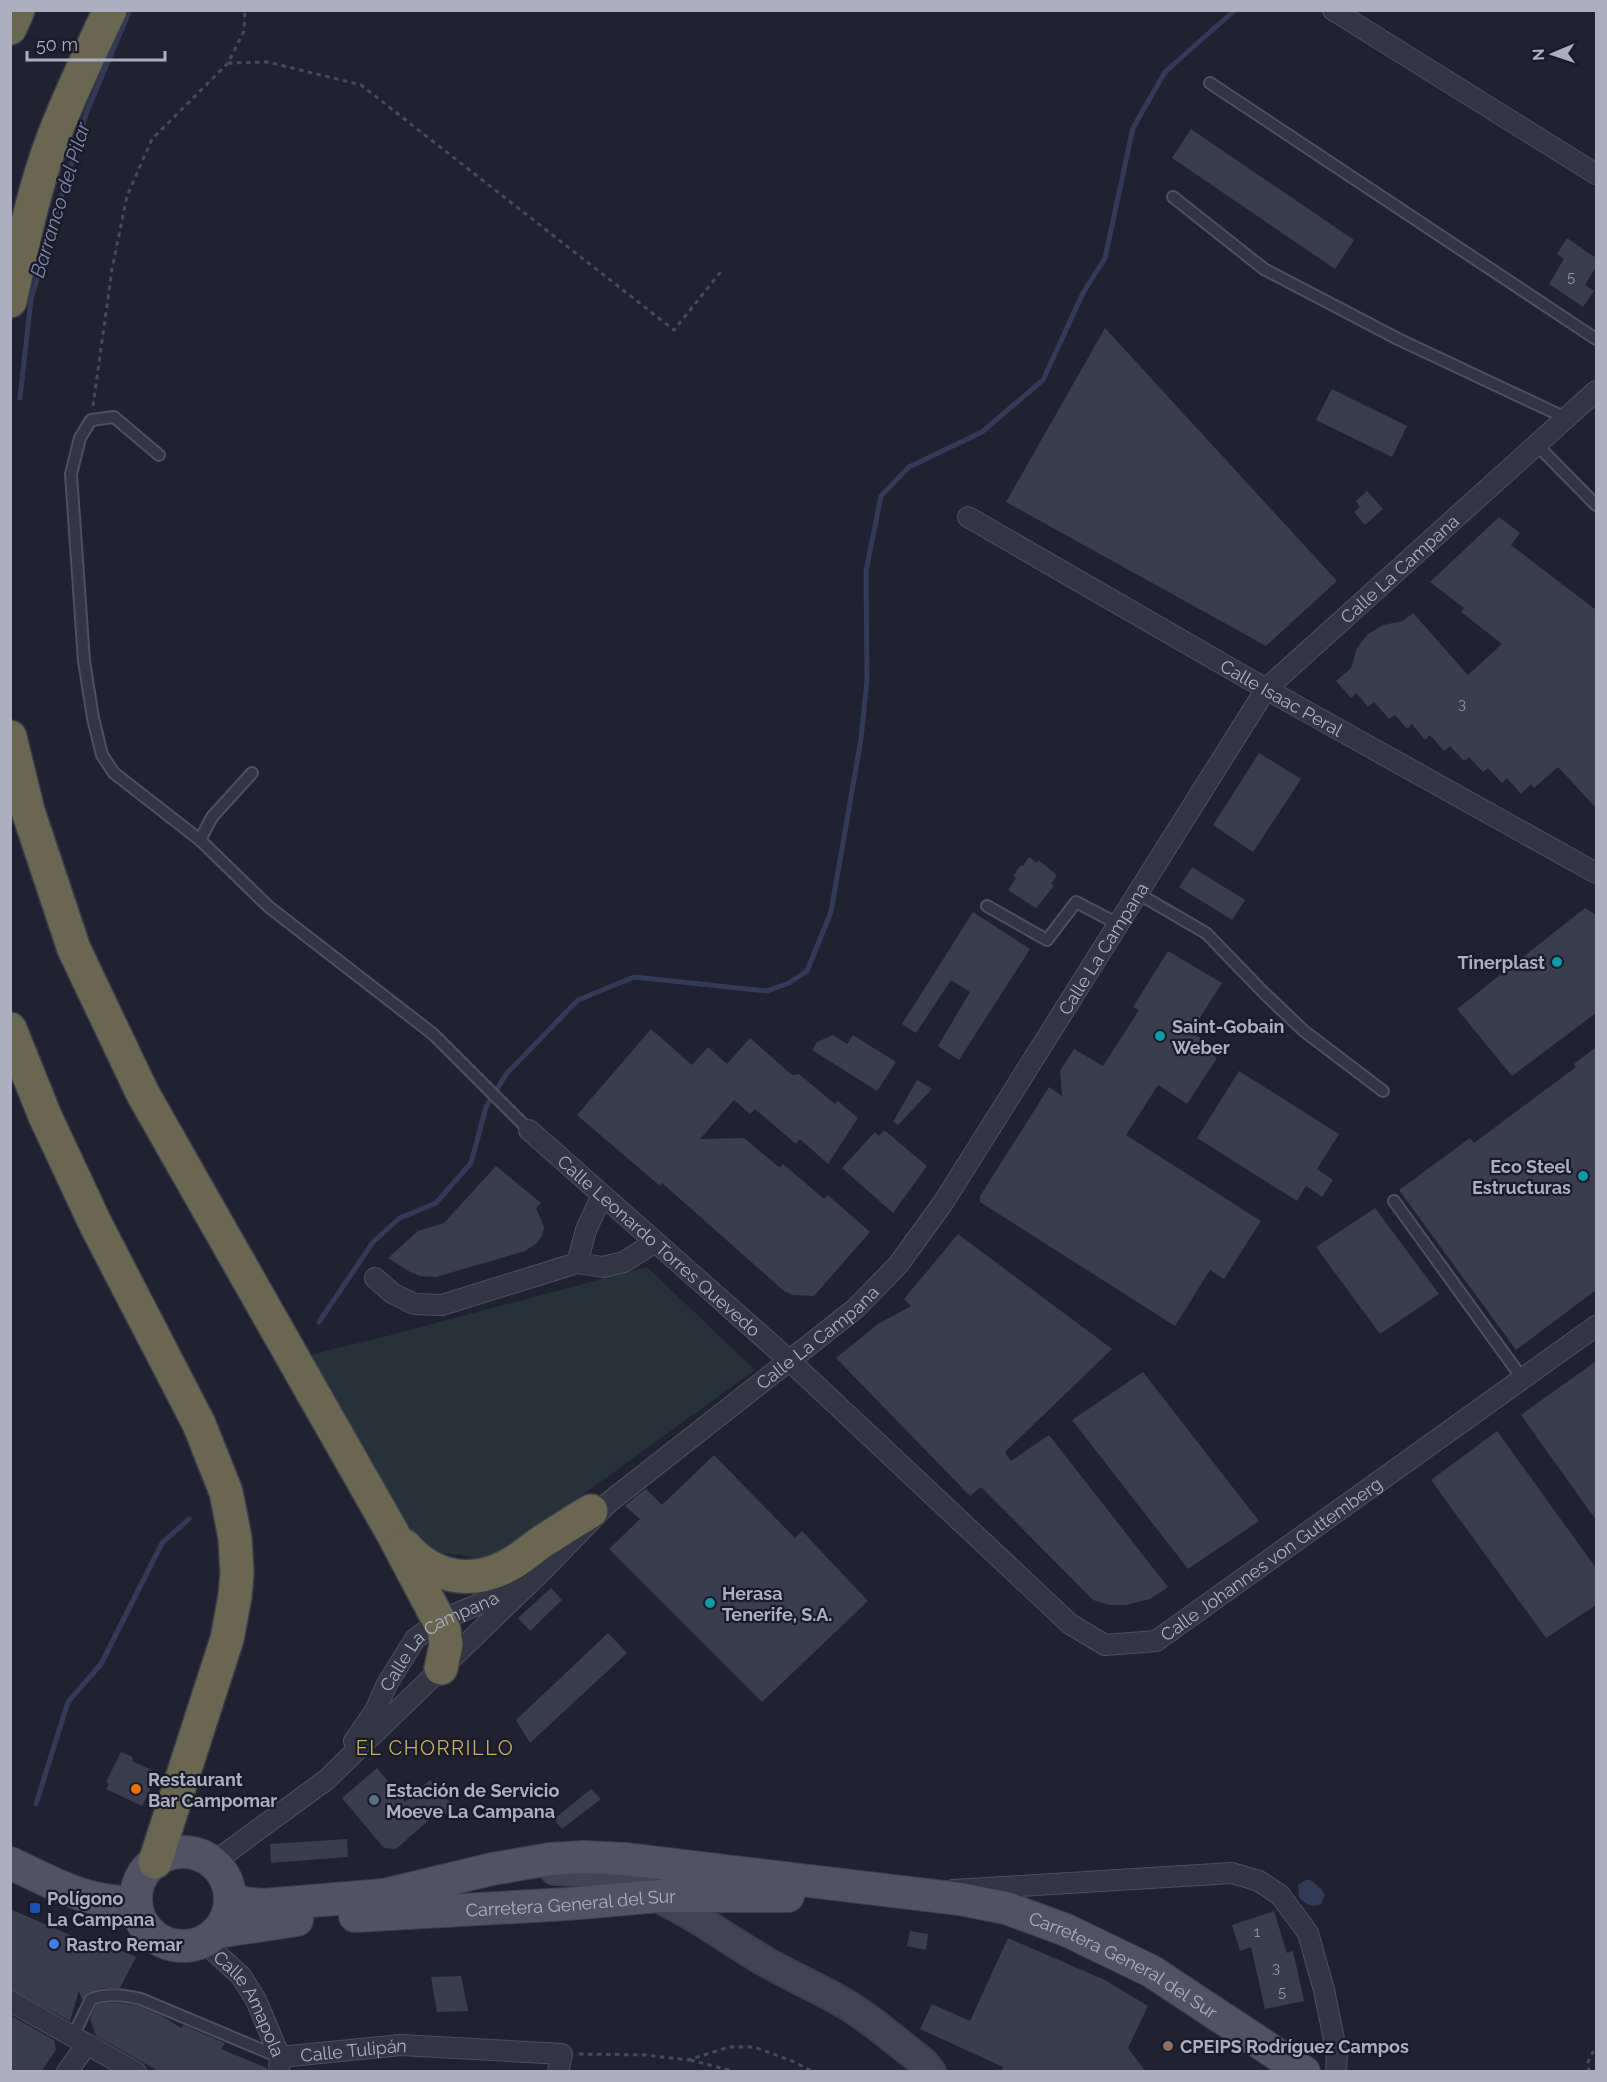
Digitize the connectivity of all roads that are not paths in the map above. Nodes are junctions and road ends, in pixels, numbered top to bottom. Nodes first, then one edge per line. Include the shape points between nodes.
1 (18, 10) edge
2 (110, 10) edge
3 (1333, 10) edge
4 (10, 28) edge
5 (1210, 83) dead end
6 (1596, 174) edge
7 (1173, 197) dead end
8 (10, 301) edge
9 (1596, 339) edge
10 (1596, 391) edge
11 (1566, 418) junction
12 (1537, 445) junction
13 (159, 455) dead end
14 (1596, 505) edge
15 (968, 517) dead end
16 (1266, 689) junction
17 (10, 737) edge
18 (252, 773) dead end
19 (200, 840) junction
20 (1596, 873) edge
21 (1137, 893) junction
22 (987, 906) dead end
23 (1118, 924) junction
24 (10, 1029) edge
25 (1383, 1091) dead end
26 (529, 1130) joint
27 (602, 1195) junction
28 (1394, 1202) dead end
29 (655, 1242) junction
30 (577, 1263) junction
31 (375, 1278) dead end
32 (1596, 1326) edge
33 (790, 1361) junction
34 (1522, 1378) junction
35 (600, 1507) junction
36 (392, 1532) junction
37 (439, 1621) junction
38 (441, 1668) junction
39 (326, 1780) junction
40 (155, 1862) junction
41 (214, 1862) junction
42 (10, 1863) edge
43 (492, 1869) junction
44 (659, 1896) junction
45 (723, 1896) junction
46 (926, 1896) junction
47 (231, 1899) junction
48 (135, 1902) junction
49 (568, 1904) junction
50 (719, 1932) junction
51 (211, 1937) junction
52 (768, 1963) junction
53 (10, 2001) edge
54 (80, 2040) junction
55 (560, 2063) edge
56 (279, 2064) edge
57 (67, 2072) edge
58 (136, 2072) edge
59 (931, 2072) edge
60 (1304, 2072) edge
61 (1336, 2072) edge

1 - 4 highway
2 - 8 highway via 52,143
3 - 6 street
5 - 9 lane
7 - 11 lane via 1264,269 1398,339
10 - 11 street, Calle La Campana
11 - 12 street, Calle La Campana
12 - 14 lane
12 - 16 street, Calle La Campana
13 - 19 lane via 114,417 91,420 80,438 71,474 84,661 102,755 114,773
15 - 16 street, Calle Isaac Peral
16 - 20 street, Calle Isaac Peral
16 - 21 street, Calle La Campana
17 - 36 highway via 28,812 74,949 138,1084
18 - 19 lane via 212,818
19 - 26 lane via 269,908 433,1034
21 - 23 street, Calle La Campana
21 - 25 lane via 1206,933 1304,1031
22 - 23 lane via 1047,940 1076,902
23 - 33 street, Calle La Campana via 943,1203 898,1265 855,1308
24 - 40 highway via 90,1212 198,1424 226,1492 235,1538 237,1573 227,1639
26 - 27 street, Calle Leonardo Torres Quevedo
27 - 29 street, Calle Leonardo Torres Quevedo
27 - 30 street
28 - 34 lane
29 - 30 street via 624,1262 603,1267
29 - 33 street, Calle Leonardo Torres Quevedo
30 - 31 street via 442,1305 414,1304 392,1293
32 - 34 street, Calle Johannes von Guttemberg
33 - 34 street, Calle Johannes von Guttemberg via 1070,1624 1105,1645 1156,1641
33 - 35 street, Calle La Campana
35 - 36 highway via 507,1566 489,1574 465,1577 442,1574 417,1560
35 - 37 street, Calle La Campana via 491,1599
35 - 38 street, Calle La Campana via 543,1570
36 - 37 highway
37 - 38 highway via 446,1645
37 - 39 street, Calle La Campana via 415,1639 402,1657 375,1711
38 - 39 street, Calle La Campana
39 - 41 street, Calle La Campana
40 - 41 main road via 169,1854 185,1852
40 - 48 main road via 142,1876
41 - 47 main road via 227,1880
42 - 48 main road via 89,1898
43 - 44 main road via 580,1870 614,1878
43 - 46 main road, Carretera General del Sur via 550,1858 625,1859
43 - 47 main road, Carretera General del Sur via 384,1894 263,1905
44 - 45 main road, Carretera General del Sur
44 - 49 main road, Carretera General del Sur
44 - 50 main road
45 - 46 main road, Carretera General del Sur
45 - 50 main road via 715,1911
46 - 60 main road, Carretera General del Sur via 1006,1908 1066,1930 1151,1971
46 - 61 street via 961,1888 1232,1873 1260,1881 1280,1895 1308,1933 1337,2054
47 - 51 main road via 228,1917
48 - 51 main road via 144,1926 156,1938 188,1946
49 - 51 main road, Carretera General del Sur via 292,1920
49 - 52 main road via 646,1913 670,1920
50 - 52 main road
51 - 56 street, Calle Amapola via 256,2000
52 - 59 main road via 848,2005
53 - 54 street
54 - 56 lane, Calle Tulipán via 91,1999 122,1995 141,1999
54 - 57 street
54 - 58 street
55 - 56 street, Calle Tulipán via 401,2045

